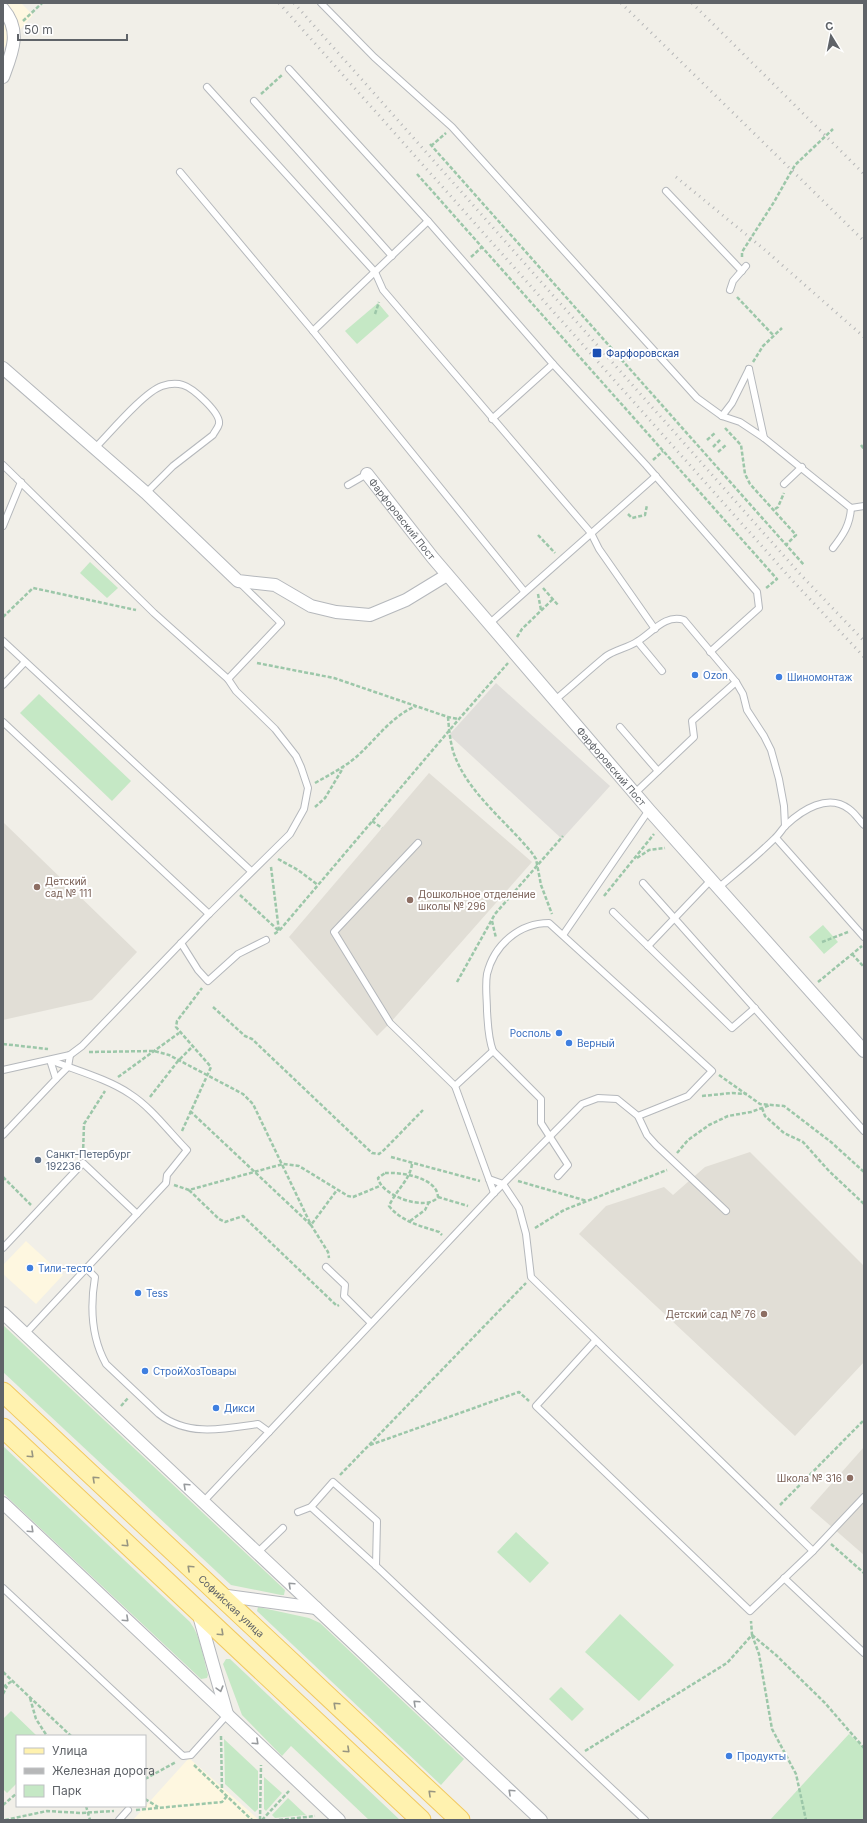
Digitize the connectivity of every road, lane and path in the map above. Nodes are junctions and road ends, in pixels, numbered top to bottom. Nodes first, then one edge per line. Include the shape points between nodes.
1 (42, 3) edge
2 (321, 3) edge
3 (3, 9) edge
4 (14, 30) junction
5 (289, 69) dead end
6 (3, 77) edge
7 (207, 87) dead end
8 (254, 101) dead end
9 (833, 129) dead end
10 (443, 136) dead end
11 (180, 172) dead end
12 (417, 174) dead end
13 (666, 191) dead end
14 (428, 222) junction
15 (482, 247) junction
16 (392, 256) junction
17 (470, 258) dead end
18 (746, 266) dead end
19 (742, 271) junction
20 (375, 272) junction
21 (730, 290) joint
22 (782, 328) dead end
23 (312, 331) junction
24 (774, 336) junction
25 (553, 364) junction
26 (3, 368) edge
27 (749, 369) junction
28 (722, 416) junction
29 (492, 419) junction
30 (729, 432) dead end
31 (715, 433) dead end
32 (764, 438) junction
33 (721, 439) dead end
34 (707, 440) dead end
35 (726, 445) dead end
36 (861, 445) dead end
37 (713, 447) dead end
38 (864, 448) edge
39 (94, 449) junction
40 (663, 451) junction
41 (718, 452) dead end
42 (652, 460) dead end
43 (3, 465) edge
44 (802, 467) junction
45 (367, 474) joint
46 (656, 476) junction
47 (21, 482) junction
48 (784, 484) joint
49 (348, 485) dead end
50 (146, 493) junction
51 (647, 505) dead end
52 (621, 506) junction
53 (864, 506) edge
54 (851, 508) junction
55 (775, 509) junction
56 (3, 526) edge
57 (590, 533) junction
58 (538, 535) dead end
59 (786, 545) junction
60 (833, 548) dead end
61 (561, 560) junction
62 (804, 565) dead end
63 (447, 575) junction
64 (238, 581) junction
65 (537, 581) junction
66 (765, 589) dead end
67 (524, 591) junction
68 (553, 599) junction
69 (558, 605) dead end
70 (541, 611) junction
71 (154, 613) junction
72 (3, 617) edge
73 (490, 623) junction
74 (655, 629) junction
75 (3, 641) edge
76 (638, 642) junction
77 (513, 651) junction
78 (710, 652) junction
79 (247, 661) junction
80 (25, 662) junction
81 (662, 671) dead end
82 (228, 679) junction
83 (736, 682) junction
84 (3, 685) edge
85 (555, 700) junction
86 (416, 706) junction
87 (448, 717) junction
88 (459, 719) junction
89 (3, 722) edge
90 (620, 727) dead end
91 (449, 730) junction
92 (344, 766) junction
93 (658, 771) junction
94 (308, 787) junction
95 (635, 793) junction
96 (304, 809) junction
97 (649, 810) junction
98 (372, 821) junction
99 (662, 824) junction
100 (864, 825) edge
101 (785, 826) junction
102 (382, 828) dead end
103 (563, 836) dead end
104 (776, 838) junction
105 (418, 843) dead end
106 (684, 849) junction
107 (269, 854) junction
108 (634, 859) junction
109 (537, 866) junction
110 (251, 871) junction
111 (643, 883) dead end
112 (714, 884) junction
113 (318, 885) junction
114 (234, 889) junction
115 (588, 899) junction
116 (613, 912) dead end
117 (209, 914) junction
118 (675, 918) junction
119 (549, 923) junction
120 (856, 928) junction
121 (279, 930) junction
122 (563, 934) junction
123 (864, 936) edge
124 (266, 940) dead end
125 (822, 942) dead end
126 (181, 943) junction
127 (864, 944) edge
128 (648, 946) junction
129 (852, 954) junction
130 (864, 967) edge
131 (208, 981) junction
132 (457, 982) dead end
133 (809, 990) junction
134 (213, 1007) dead end
135 (755, 1008) junction
136 (179, 1033) junction
137 (192, 1047) junction
138 (154, 1051) junction
139 (493, 1051) junction
140 (864, 1051) edge
141 (70, 1055) junction
142 (50, 1060) junction
143 (178, 1061) junction
144 (68, 1067) junction
145 (3, 1070) edge
146 (712, 1071) junction
147 (206, 1076) junction
148 (56, 1079) junction
149 (110, 1084) junction
150 (455, 1086) junction
151 (748, 1094) junction
152 (688, 1096) junction
153 (143, 1104) junction
154 (770, 1105) junction
155 (762, 1108) junction
156 (190, 1110) junction
157 (423, 1110) dead end
158 (638, 1116) junction
159 (864, 1131) edge
160 (3, 1135) edge
161 (549, 1137) junction
162 (178, 1140) junction
163 (392, 1158) dead end
164 (672, 1160) junction
165 (83, 1163) junction
166 (283, 1164) junction
167 (412, 1164) junction
168 (678, 1165) junction
169 (253, 1172) junction
170 (864, 1172) edge
171 (410, 1175) junction
172 (558, 1176) dead end
173 (3, 1178) edge
174 (509, 1178) junction
175 (490, 1181) junction
176 (166, 1183) junction
177 (503, 1184) junction
178 (380, 1186) junction
179 (189, 1190) junction
180 (337, 1190) junction
181 (494, 1193) junction
182 (394, 1196) junction
183 (438, 1197) junction
184 (587, 1201) junction
185 (429, 1202) junction
186 (864, 1204) edge
187 (478, 1209) junction
188 (726, 1210) dead end
189 (38, 1211) junction
190 (137, 1214) junction
191 (410, 1221) junction
192 (311, 1225) junction
193 (526, 1234) junction
194 (449, 1241) junction
195 (3, 1248) edge
196 (326, 1267) joint
197 (86, 1268) junction
198 (531, 1277) junction
199 (349, 1301) junction
200 (3, 1313) edge
201 (371, 1323) junction
202 (24, 1335) junction
203 (595, 1341) junction
204 (3, 1392) edge
205 (536, 1406) junction
206 (864, 1420) edge
207 (3, 1428) edge
208 (269, 1432) junction
209 (368, 1446) junction
210 (333, 1482) junction
211 (864, 1497) edge
212 (117, 1499) junction
213 (203, 1502) junction
214 (3, 1503) edge
215 (311, 1507) junction
216 (298, 1512) dead end
217 (773, 1513) junction
218 (99, 1518) junction
219 (282, 1528) dead end
220 (825, 1538) junction
221 (813, 1551) junction
222 (257, 1553) junction
223 (376, 1566) junction
224 (864, 1573) edge
225 (784, 1578) junction
226 (3, 1588) edge
227 (219, 1595) junction
228 (316, 1608) junction
229 (198, 1611) junction
230 (750, 1611) junction
231 (752, 1635) junction
232 (864, 1653) edge
233 (3, 1672) edge
234 (12, 1681) junction
235 (7, 1686) junction
236 (3, 1687) edge
237 (3, 1694) edge
238 (30, 1698) junction
239 (227, 1715) junction
240 (46, 1735) edge
241 (70, 1735) edge
242 (221, 1735) dead end
243 (864, 1748) edge
244 (578, 1755) junction
245 (184, 1756) junction
246 (261, 1765) dead end
247 (146, 1778) edge
248 (289, 1791) dead end
249 (222, 1792) junction
250 (16, 1794) edge
251 (227, 1796) junction
252 (146, 1800) edge
253 (3, 1805) edge
254 (86, 1807) edge
255 (159, 1808) junction
256 (128, 1810) junction
257 (88, 1813) junction
258 (315, 1816) dead end
259 (5, 1820) edge
260 (90, 1820) edge
261 (119, 1820) edge
262 (252, 1820) edge
263 (261, 1820) edge
264 (279, 1820) edge
265 (339, 1820) edge
266 (421, 1820) edge
267 (460, 1820) edge
268 (541, 1820) edge
269 (645, 1820) edge
270 (806, 1820) edge

1 - 4 path
2 - 28 lane via 374,57 452,128 697,398
3 - 4 street
4 - 6 street via 14,46
5 - 14 lane
7 - 20 lane
8 - 16 lane
9 - 19 path via 795,165 742,252
10 - 59 path via 430,145
11 - 23 lane
12 - 15 path
13 - 19 lane
14 - 16 lane
14 - 25 lane
15 - 17 path
15 - 40 path
16 - 20 lane
18 - 19 lane
19 - 21 lane via 733,281
20 - 23 lane
20 - 29 lane via 383,290
21 - 24 path
22 - 24 path
23 - 67 lane
24 - 27 path via 763,346
25 - 29 lane
25 - 46 lane
26 - 39 street
27 - 28 lane via 732,403
27 - 32 lane
28 - 32 lane via 740,422
29 - 57 lane
30 - 55 path via 741,445 745,474 750,484
31 - 34 path
32 - 44 lane
33 - 37 path
35 - 41 path
36 - 38 path
39 - 50 street
39 - 50 lane via 154,390 171,384 183,385 195,391 219,418 217,429
40 - 42 path
40 - 66 path via 777,579
43 - 47 lane
44 - 48 lane
44 - 54 lane
45 - 49 lane
45 - 63 street, Фарфоровский Пост
46 - 52 lane
46 - 78 lane via 757,592 759,608
47 - 56 lane
47 - 71 lane
48 - 55 path via 784,496
50 - 64 street
51 - 52 path via 645,515 632,518
52 - 57 lane
53 - 54 lane
54 - 60 lane via 850,521
55 - 59 path via 797,534
57 - 61 lane
57 - 74 lane
58 - 61 path
59 - 62 path
61 - 65 lane
63 - 64 street via 406,600 370,615 336,612 310,606 275,585
63 - 73 street, Фарфоровский Пост
64 - 79 lane via 282,623
65 - 67 lane
65 - 68 path
65 - 70 path
67 - 73 lane
68 - 69 path
68 - 70 path
70 - 77 path via 522,630
71 - 72 path via 33,588
71 - 82 lane
73 - 77 street, Фарфоровский Пост
74 - 76 lane
74 - 78 lane via 669,620 684,620
75 - 80 lane
76 - 81 lane
76 - 85 lane via 605,657
77 - 85 street, Фарфоровский Пост
77 - 88 path
78 - 83 lane
79 - 82 lane
79 - 86 path via 334,678
80 - 84 lane
80 - 110 lane
82 - 94 lane via 236,691 285,741 301,767
83 - 93 lane via 692,721 694,737
83 - 101 lane via 743,694 747,710 771,750 784,806
85 - 95 street, Фарфоровский Пост
86 - 87 path
86 - 92 path via 399,715
87 - 88 path
87 - 91 path
88 - 91 path
89 - 117 lane
90 - 93 lane
91 - 98 path
91 - 109 path via 454,754 466,776 487,804 532,853
92 - 94 path
92 - 96 path via 325,798 317,806
93 - 95 lane
94 - 96 lane
95 - 97 street, Фарфоровский Пост
96 - 107 lane via 290,834
97 - 99 street, Фарфоровский Пост
97 - 115 lane
98 - 102 path
98 - 113 path
99 - 106 street, Фарфоровский Пост
99 - 108 path
100 - 101 lane via 849,809 837,803 824,803 799,813
101 - 104 lane
103 - 109 path
104 - 112 lane
104 - 120 lane
105 - 150 lane via 334,932 390,1024
106 - 108 path via 656,848
106 - 112 street, Фарфоровский Пост
107 - 110 lane
107 - 113 path
107 - 121 path
108 - 115 path via 598,903
109 - 119 path via 553,916
109 - 132 path via 495,914
110 - 114 lane
111 - 118 lane
112 - 118 lane
112 - 133 street, Фарфоровский Пост
113 - 121 path
114 - 117 lane
114 - 121 path
115 - 122 lane
116 - 128 lane
117 - 126 lane
118 - 128 lane
118 - 135 lane
119 - 122 lane
119 - 139 lane via 532,924 511,934 490,964 486,979 486,997
120 - 123 lane
120 - 125 path
122 - 146 lane
124 - 131 lane via 238,954
126 - 131 lane
126 - 141 lane via 82,1046
127 - 129 path
128 - 135 lane via 732,1028
129 - 130 path
129 - 133 path
131 - 136 path via 177,1021
133 - 140 street, Фарфоровский Пост
134 - 157 path via 244,1036 252,1039 372,1153 379,1154 384,1150
135 - 159 lane
136 - 137 path
136 - 138 path
137 - 143 path
137 - 147 path via 211,1067
138 - 143 path
138 - 149 path
139 - 150 lane
139 - 161 lane via 541,1100 541,1123
141 - 142 lane
141 - 144 lane
142 - 144 lane
142 - 145 lane
142 - 148 lane
143 - 147 path
143 - 153 path
144 - 148 lane
144 - 149 lane
146 - 151 path
146 - 152 lane
147 - 156 path
147 - 166 path via 243,1094 253,1104
148 - 160 lane
149 - 153 lane via 130,1093
149 - 165 path via 84,1124
150 - 175 lane
151 - 152 path
151 - 154 path via 760,1104
152 - 158 lane
153 - 162 lane
154 - 155 path
154 - 170 path via 784,1106 831,1142
155 - 164 path via 728,1116 709,1126 688,1140
155 - 186 path via 765,1116 784,1133 803,1142
156 - 162 path
156 - 169 path
158 - 161 lane via 617,1099 590,1100 582,1104
158 - 164 lane via 646,1135
161 - 172 lane via 568,1165
161 - 174 lane
162 - 176 lane via 187,1150 167,1174
163 - 167 path
164 - 168 lane
165 - 189 lane
165 - 190 lane
166 - 169 path
166 - 180 path via 299,1166
166 - 192 path
167 - 171 path
167 - 175 path
168 - 184 path
168 - 188 lane
169 - 179 path
169 - 192 path
171 - 178 path via 385,1173 378,1178
171 - 182 path
171 - 183 path via 433,1186
173 - 189 path
174 - 177 lane
174 - 184 path
175 - 177 lane
175 - 181 lane
176 - 179 path
176 - 190 lane
177 - 181 lane
177 - 193 lane via 519,1208
178 - 180 path via 353,1196
178 - 182 path
179 - 199 path via 219,1219 226,1222 243,1216 337,1306
180 - 192 path
181 - 187 lane
182 - 185 path
182 - 191 path via 389,1206 396,1214
183 - 185 path
183 - 187 path
184 - 193 path via 564,1210
185 - 191 path via 425,1210
187 - 194 lane
189 - 195 lane
190 - 197 lane
191 - 194 path via 439,1232
192 - 196 path via 330,1257
193 - 198 lane
194 - 201 lane
196 - 199 lane via 345,1285 344,1296
197 - 202 lane
197 - 208 lane via 95,1277 91,1312 101,1356 106,1364 159,1414 167,1420 198,1430 258,1424
198 - 203 lane
198 - 209 path
199 - 201 lane
200 - 202 street
201 - 208 lane
213 -> 202 street
203 - 205 lane
203 - 217 lane
212 -> 204 main road, Софийская улица
205 - 209 path via 519,1392
205 - 230 lane
206 - 217 path
207 -> 218 main road
208 - 213 lane
209 - 210 path
210 - 215 lane
210 - 223 lane via 377,1521
211 - 220 lane
212 - 218 main road
227 -> 212 main road, Софийская улица
213 - 222 street
214 -> 239 street
215 - 216 lane
215 - 223 lane
217 - 221 lane
218 -> 229 main road
219 - 222 lane
220 - 221 lane
220 - 224 path
221 - 225 lane
228 -> 222 street
223 - 244 lane
225 - 230 lane
225 - 232 lane
226 - 245 lane
227 - 228 street
267 -> 227 main road, Софийская улица
268 -> 228 street
229 -> 239 street
229 -> 266 main road
230 - 231 path
231 - 243 path via 825,1703
231 - 244 path via 728,1663
231 - 270 path via 759,1654 772,1729 796,1774
233 - 234 path
234 - 235 path
234 - 238 path
235 - 236 path
235 - 237 path
238 - 240 path via 36,1719
238 - 241 path
239 - 245 lane via 191,1755
239 -> 265 street
242 - 249 path
244 - 269 lane
245 - 247 path
245 - 249 path
246 - 263 path
248 - 263 path
249 - 251 path
250 - 253 path
251 - 255 path via 222,1802
251 - 262 path
252 - 255 path
254 - 257 path
255 - 256 path
256 - 257 path
256 - 261 lane
257 - 259 path via 47,1811
257 - 260 path
258 - 264 path

